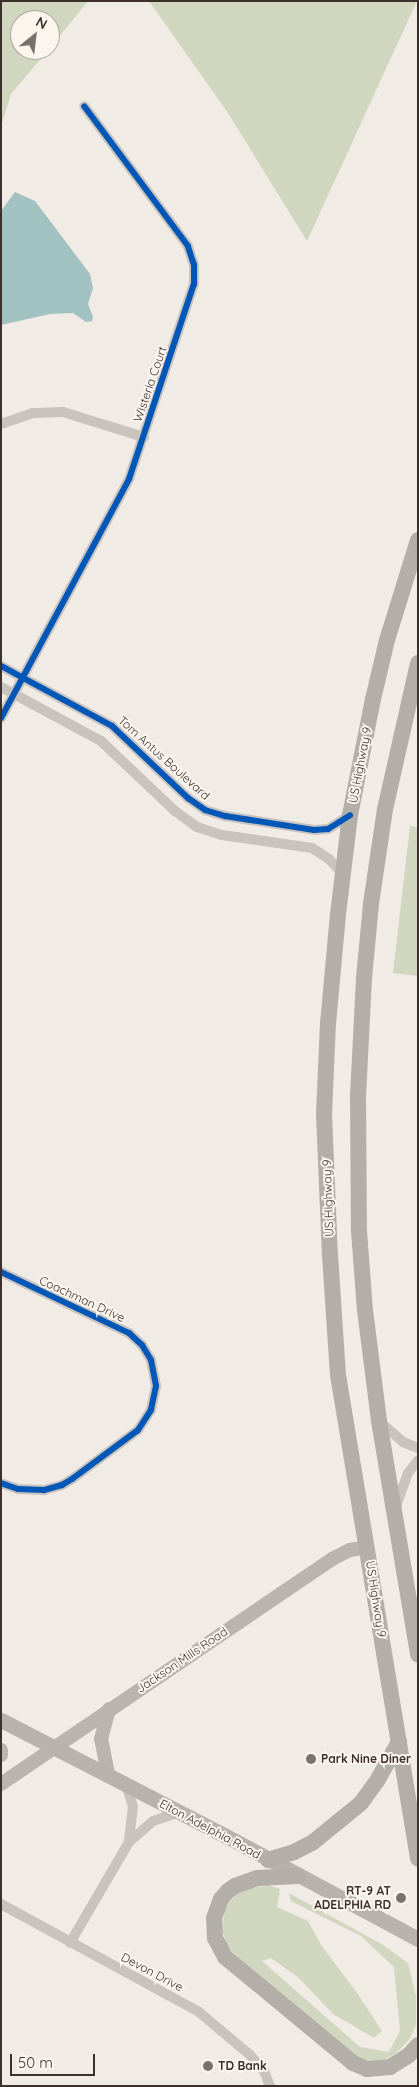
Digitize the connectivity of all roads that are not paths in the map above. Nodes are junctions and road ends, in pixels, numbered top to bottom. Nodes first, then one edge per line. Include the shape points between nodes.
1 (84, 106) dead end
2 (1, 424) edge
3 (144, 437) junction
4 (418, 540) edge
5 (418, 664) edge
6 (1, 666) edge
7 (23, 677) junction
8 (1, 687) edge
9 (14, 694) junction
10 (1, 718) edge
11 (350, 815) junction
12 (342, 873) junction
13 (1, 1272) edge
14 (379, 1421) junction
15 (418, 1448) edge
16 (418, 1460) edge
17 (1, 1482) edge
18 (394, 1510) junction
19 (367, 1547) junction
20 (418, 1655) edge
21 (109, 1709) junction
22 (1, 1720) edge
23 (399, 1742) junction
24 (53, 1747) junction
25 (1, 1750) edge
26 (1, 1755) edge
27 (108, 1774) junction
28 (1, 1784) edge
29 (126, 1784) junction
30 (180, 1812) junction
31 (129, 1842) junction
32 (418, 1858) edge
33 (268, 1860) junction
34 (298, 1876) junction
35 (1, 1904) edge
36 (418, 1940) edge
37 (70, 1943) junction
38 (418, 2045) edge
39 (270, 2086) edge

1 - 3 street, Wisteria Court via 183,238 194,265 192,294
2 - 3 street via 33,413 63,412
3 - 7 street, Wisteria Court via 123,492
4 - 11 highway, US Highway 9 via 373,699
5 - 14 highway via 385,809 370,914 359,1050 359,1231
6 - 7 street, Tom Antus Boulevard
7 - 9 street, Wisteria Court
7 - 11 street, Tom Antus Boulevard via 112,726 205,810 314,830 328,829
8 - 9 street
9 - 10 street, Wisteria Court
9 - 12 street via 100,741 175,811 197,827 312,848
11 - 12 highway, US Highway 9
12 - 19 highway, US Highway 9 via 328,1023 324,1114 337,1366
13 - 17 street, Coachman Drive via 129,1333 151,1360 156,1386 151,1410 138,1430 62,1485 44,1490 18,1489
14 - 15 street via 403,1442
14 - 18 highway
16 - 18 street via 408,1473
18 - 20 highway
19 - 21 main road, Jackson Mills Road via 350,1550 332,1559
19 - 23 highway, US Highway 9
21 - 24 main road, Jackson Mills Road
21 - 27 main road via 101,1739
22 - 24 main road, Elton Adelphia Road
23 - 32 highway, US Highway 9
23 - 33 highway via 378,1781 361,1803 312,1843
24 - 27 main road, Elton Adelphia Road
24 - 28 main road, Jackson Mills Road
25 - 26 main road
27 - 29 main road, Elton Adelphia Road
29 - 30 main road, Elton Adelphia Road
29 - 31 street via 133,1806
30 - 31 street via 153,1821
30 - 33 main road, Elton Adelphia Road
31 - 37 street
33 - 34 main road, Elton Adelphia Road
34 - 36 main road, Elton Adelphia Road
34 - 38 highway via 257,1878 228,1891 221,1899 214,1918 215,1938 225,1957 353,2063 367,2069 390,2067
35 - 37 street, Devon Drive
37 - 39 street, Devon Drive via 199,2012 250,2055 264,2072

